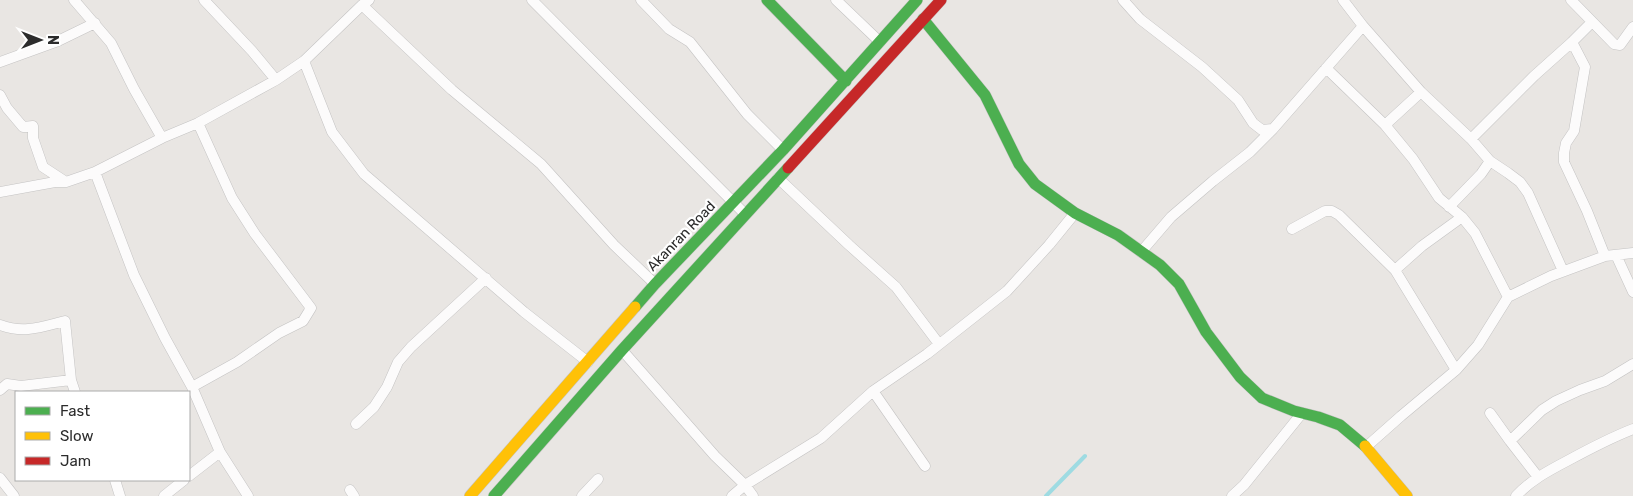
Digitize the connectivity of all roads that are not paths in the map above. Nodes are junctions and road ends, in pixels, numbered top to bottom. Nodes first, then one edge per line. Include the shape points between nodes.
1 (74, 0) edge
2 (204, 0) edge
3 (532, 0) edge
4 (640, 0) edge
5 (766, 0) edge
6 (836, 0) edge
7 (917, 0) edge
8 (941, 0) edge
9 (1123, 0) edge
10 (1343, 0) edge
11 (1571, 0) edge
12 (366, 3) edge
13 (923, 19) junction
14 (1592, 22) junction
15 (95, 23) junction
16 (1363, 26) junction
17 (1633, 27) edge
18 (880, 42) junction
19 (1572, 42) junction
20 (304, 61) junction
21 (0, 62) edge
22 (1326, 68) junction
23 (276, 80) junction
24 (846, 81) junction
25 (1421, 92) junction
26 (0, 95) edge
27 (198, 123) junction
28 (1385, 125) junction
29 (1273, 129) junction
30 (162, 138) junction
31 (1471, 139) junction
32 (784, 150) junction
33 (1490, 161) junction
34 (95, 172) junction
35 (778, 178) junction
36 (66, 182) junction
37 (0, 192) edge
38 (734, 202) junction
39 (1449, 207) junction
40 (1075, 213) junction
41 (746, 214) junction
42 (1462, 216) junction
43 (1292, 228) dead end
44 (1141, 252) junction
45 (1633, 253) edge
46 (1616, 255) junction
47 (1605, 256) junction
48 (1395, 270) junction
49 (1563, 271) junction
50 (486, 278) junction
51 (656, 284) junction
52 (1633, 292) edge
53 (1508, 297) junction
54 (0, 325) edge
55 (939, 344) junction
56 (622, 350) junction
57 (588, 362) junction
58 (1633, 364) edge
59 (1456, 370) junction
60 (71, 380) junction
61 (192, 387) junction
62 (0, 390) edge
63 (75, 391) edge
64 (873, 391) junction
65 (1302, 413) junction
66 (1490, 413) dead end
67 (356, 424) dead end
68 (1633, 429) edge
69 (1510, 441) junction
70 (1366, 446) junction
71 (220, 452) junction
72 (925, 466) dead end
73 (190, 475) edge
74 (1538, 477) junction
75 (0, 478) edge
76 (598, 479) dead end
77 (116, 481) edge
78 (183, 481) edge
79 (745, 485) junction
80 (175, 492) edge
81 (14, 496) edge
82 (120, 496) edge
83 (164, 496) edge
84 (248, 496) edge
85 (470, 496) edge
86 (494, 496) edge
87 (582, 496) edge
88 (732, 496) edge
89 (753, 496) edge
90 (1232, 496) edge
91 (1407, 496) edge
92 (1516, 496) edge

1 - 15 street
2 - 23 street
3 - 38 street
4 - 32 street via 669,29 690,42 747,114
5 - 24 main road
6 - 18 street
7 - 18 main road, Akanran Road
8 - 13 main road
9 - 29 street via 1140,19 1202,67 1238,100 1253,123 1262,130
10 - 16 street
11 - 14 street
12 - 20 street
12 - 51 street via 452,90 541,164 614,245
13 - 35 main road
13 - 40 main road via 985,95 1019,164 1035,184
14 - 17 street via 1614,44 1620,45
14 - 19 street
15 - 21 street
15 - 30 street via 114,49
16 - 22 street
16 - 25 street
18 - 24 main road, Akanran Road
19 - 31 street
19 - 47 street via 1585,67 1574,130 1566,143 1564,162
20 - 23 street
20 - 50 street via 332,132 364,174
22 - 28 street
22 - 29 street
23 - 27 street
24 - 32 main road, Akanran Road
25 - 28 street
25 - 31 street
26 - 36 street via 23,128 33,126 33,138 43,166
27 - 30 street
27 - 61 street via 237,205 311,308 303,321
28 - 39 street
29 - 44 street via 1171,217
30 - 34 street
31 - 33 street
32 - 38 main road, Akanran Road
33 - 39 street
33 - 49 street via 1520,182 1528,193
34 - 36 street
34 - 61 street via 134,275
35 - 41 main road
35 - 55 street via 896,287
36 - 37 street
38 - 41 street
38 - 51 main road, Akanran Road
39 - 42 street
40 - 44 main road via 1118,235
40 - 55 street via 1007,291
41 - 56 main road
42 - 48 street
42 - 53 street via 1476,233
43 - 48 street via 1332,210
44 - 65 main road via 1179,284 1206,332 1240,377 1262,398
45 - 46 street
46 - 47 street
46 - 52 street
47 - 49 street
48 - 59 street
49 - 53 street
50 - 57 street
50 - 67 street via 411,347 398,362 374,407
51 - 57 main road, Akanran Road
53 - 59 street via 1478,345
54 - 60 street via 25,330 65,321
55 - 64 street
56 - 79 street via 715,456
56 - 86 main road
57 - 85 main road, Akanran Road
58 - 69 street via 1556,401
59 - 70 street
60 - 62 street via 21,386 7,384
60 - 63 street
61 - 71 street
64 - 72 street
64 - 79 street via 821,438
65 - 70 main road via 1340,425
65 - 90 street
66 - 69 street
68 - 74 street via 1602,441
69 - 74 street
70 - 91 main road
71 - 73 street
71 - 84 street
74 - 92 street
75 - 81 street
76 - 87 street
77 - 82 street
78 - 80 street
79 - 88 street
79 - 89 street
80 - 83 street

